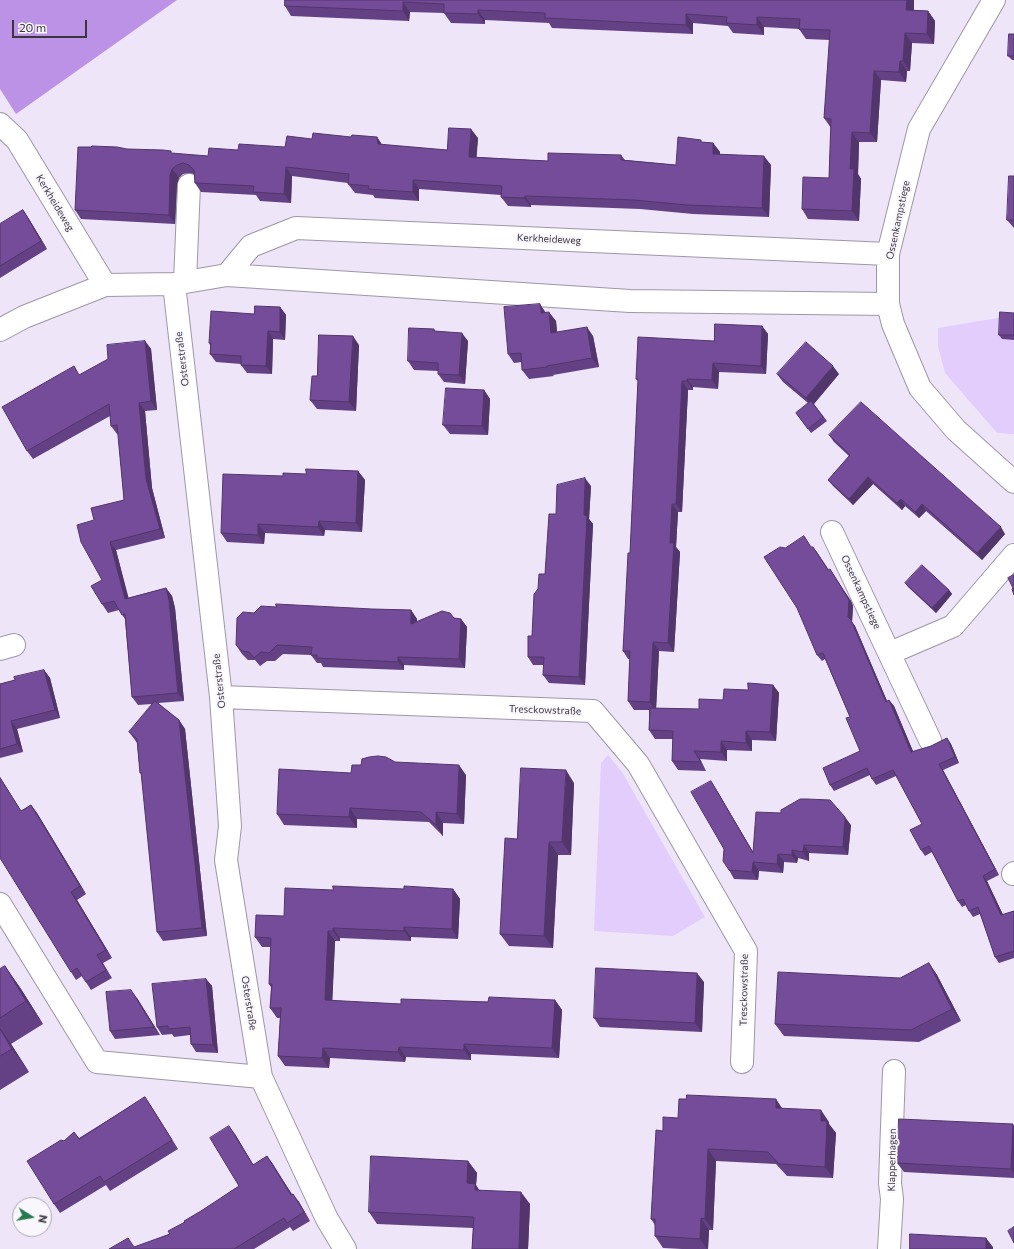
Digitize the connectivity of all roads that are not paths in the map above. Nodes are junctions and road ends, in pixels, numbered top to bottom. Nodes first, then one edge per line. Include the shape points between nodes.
1 (988, 2) edge
2 (0, 124) edge
3 (189, 185) dead end
4 (888, 254) junction
5 (227, 275) junction
6 (179, 283) junction
7 (105, 285) junction
8 (888, 304) junction
9 (0, 330) edge
10 (1014, 482) edge
11 (832, 532) dead end
12 (1014, 555) edge
13 (890, 653) junction
14 (221, 696) junction
15 (930, 740) dead end
16 (0, 904) edge
17 (742, 1062) dead end
18 (894, 1071) dead end
19 (261, 1077) junction
20 (345, 1249) edge
21 (888, 1249) edge

1 - 4 street, Ossenkampstiege via 919,129
2 - 7 street, Kerkheideweg via 17,140
3 - 6 street
4 - 5 street, Kerkheideweg via 296,228 251,246
4 - 8 street, Ossenkampstiege
5 - 6 street
5 - 8 street via 630,301
6 - 7 street
6 - 14 street, Osterstraße
7 - 9 street via 24,317
8 - 10 street, Ossenkampstiege via 893,324 920,388 956,430
11 - 13 street, Ossenkampstiege
12 - 13 street via 953,626
13 - 15 street, Ossenkampstiege
14 - 17 street, Tresckowstraße via 592,712 638,764 746,951
14 - 19 street, Osterstraße via 230,826 226,860
16 - 19 street via 97,1062
18 - 21 street, Klapperhagen via 890,1183 892,1199
19 - 20 street, Osterstraße via 327,1219

